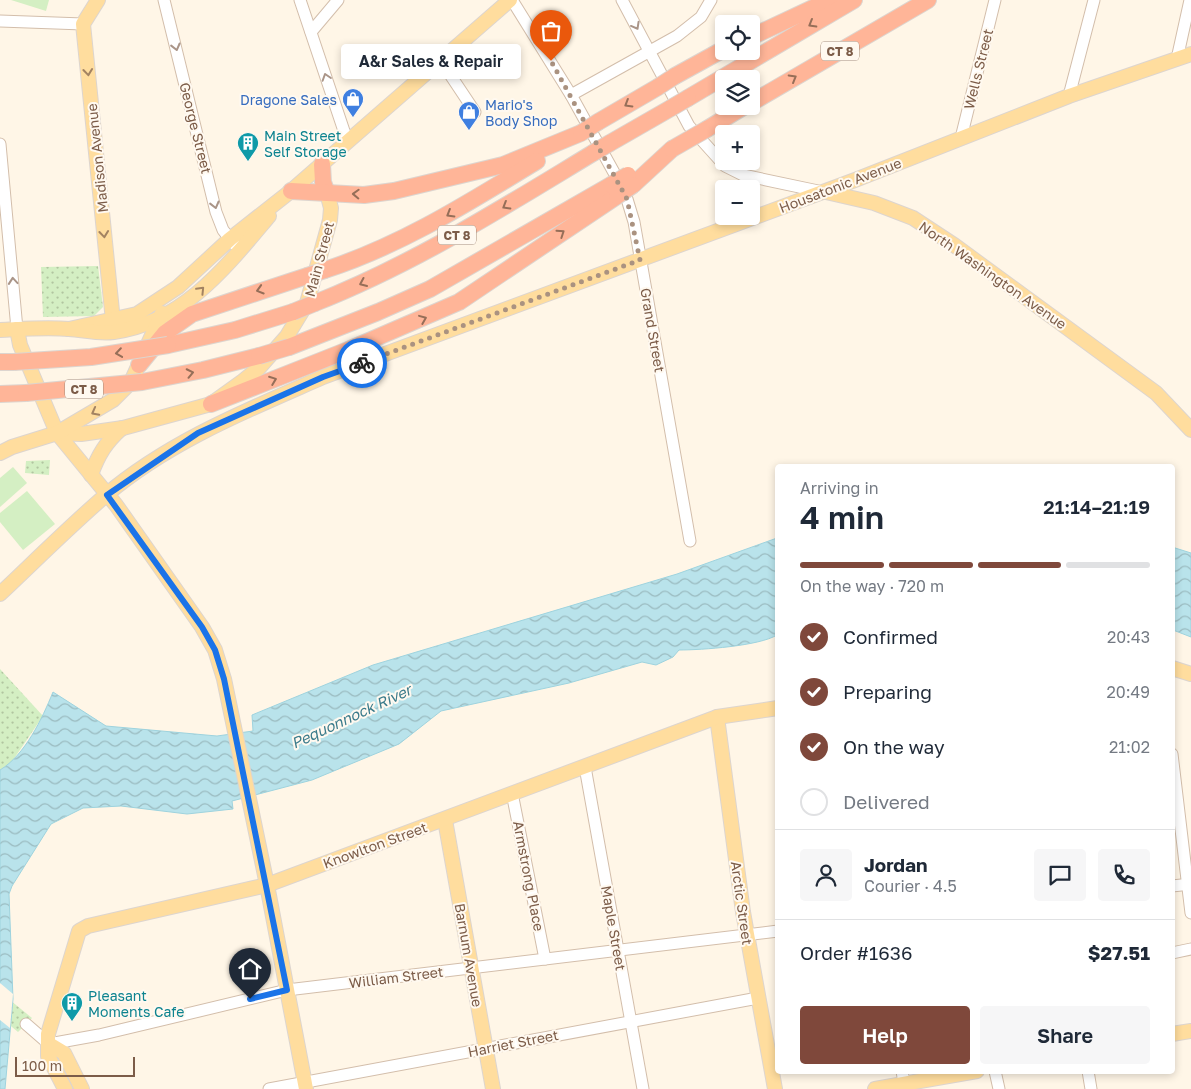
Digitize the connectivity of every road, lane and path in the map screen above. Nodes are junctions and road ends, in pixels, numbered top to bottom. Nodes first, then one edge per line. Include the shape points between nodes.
1 (98, 0) edge
2 (164, 0) edge
3 (300, 0) edge
4 (338, 0) edge
5 (511, 0) edge
6 (622, 0) edge
7 (711, 0) edge
8 (830, 0) edge
9 (854, 0) edge
10 (928, 0) edge
11 (995, 0) edge
12 (1094, 0) edge
13 (1190, 0) edge
14 (0, 21) edge
15 (83, 24) junction
16 (311, 32) junction
17 (760, 33) edge
18 (650, 51) junction
19 (1191, 54) edge
20 (715, 55) edge
21 (1177, 59) junction
22 (441, 61) junction
23 (571, 95) junction
24 (1070, 96) junction
25 (760, 98) edge
26 (475, 112) dead end
27 (730, 115) edge
28 (581, 133) junction
29 (961, 138) junction
30 (347, 140) junction
31 (0, 144) edge
32 (322, 164) junction
33 (614, 190) junction
34 (291, 191) junction
35 (824, 192) junction
36 (327, 193) junction
37 (230, 239) junction
38 (240, 250) junction
39 (640, 260) junction
40 (178, 287) junction
41 (161, 316) junction
42 (113, 327) junction
43 (17, 329) junction
44 (0, 330) edge
45 (7, 362) edge
46 (139, 365) junction
47 (0, 394) edge
48 (211, 404) junction
49 (123, 428) junction
50 (1191, 430) edge
51 (57, 433) junction
52 (0, 453) edge
53 (92, 475) junction
54 (107, 495) junction
55 (690, 541) dead end
56 (0, 594) edge
57 (1175, 669) edge
58 (1191, 674) edge
59 (775, 708) edge
60 (717, 717) junction
61 (585, 767) junction
62 (1175, 786) edge
63 (512, 793) junction
64 (445, 820) junction
65 (1190, 882) edge
66 (1175, 885) edge
67 (267, 886) junction
68 (1191, 913) edge
69 (775, 931) edge
70 (746, 934) junction
71 (1191, 949) edge
72 (619, 951) junction
73 (1175, 952) edge
74 (545, 959) junction
75 (472, 968) junction
76 (287, 990) junction
77 (758, 998) junction
78 (631, 1020) junction
79 (26, 1024) dead end
80 (1191, 1031) edge
81 (1175, 1034) edge
82 (49, 1044) junction
83 (486, 1049) junction
84 (955, 1074) edge
85 (996, 1074) edge
86 (1088, 1074) edge
87 (904, 1081) edge
88 (305, 1085) edge
89 (65, 1089) edge
90 (82, 1089) edge
91 (269, 1089) edge
92 (493, 1089) edge
93 (643, 1089) edge
94 (775, 1089) edge
95 (875, 1089) edge
96 (998, 1089) edge
97 (1091, 1089) edge

1 - 15 main road
2 -> 37 street, George Street via 216,212 222,230
3 - 16 street
4 - 16 street
5 - 22 main road, Main Street
5 - 23 street, Grand Street
6 -> 18 street, North Washington Avenue
7 - 18 street via 701,17
8 - 17 highway
9 -> 45 highway, CT 8, bridge via 426,253 373,279 293,312 235,330 91,357
25 -> 10 highway, CT 8
11 - 29 street, Wells Street
12 - 24 street
13 - 21 street
14 - 15 street
15 -> 42 main road, Madison Avenue
30 -> 16 street
18 - 23 street
18 - 35 street, North Washington Avenue via 689,126 725,166 744,175
19 - 21 main road, Housatonic Avenue
20 -> 28 highway, bridge
21 - 24 main road, Housatonic Avenue
22 - 26 street
22 - 30 main road, Main Street
23 - 39 street, Grand Street via 627,199
24 - 29 main road, Housatonic Avenue
27 - 33 highway, bridge via 672,149
28 -> 36 highway via 514,162 438,181 374,194
28 -> 46 highway, bridge via 413,235 371,254 192,314 165,333
29 - 35 main road, Housatonic Avenue
30 - 32 main road, Main Street
43 -> 31 street
32 - 34 main road, Main Street
32 - 36 highway
47 -> 33 highway, CT 8, bridge via 142,382 259,356 430,289
48 -> 33 highway via 452,306 486,286
34 - 36 highway
34 - 37 main road, Main Street
34 - 38 main road, Main Street
35 - 39 main road, Housatonic Avenue
35 - 50 main road, North Washington Avenue via 874,203 913,218 1156,393
36 - 48 main road, Main Street via 330,220 307,303 287,336 259,368
37 - 38 street, George Street
37 - 40 main road, Main Street
41 -> 38 main road, Main Street via 195,297
39 - 54 main road, Housatonic Avenue via 323,377 249,409 198,433
39 - 55 street, Grand Street
40 - 41 main road, Main Street
40 - 42 main road, Main Street
41 - 42 main road, Main Street via 136,327
41 - 46 main road, Main Street
42 - 43 main road
43 - 44 main road
43 - 51 main road via 20,345
46 -> 51 main road, Main Street via 131,382 113,400
48 - 49 main road, Main Street
49 - 51 main road, Main Street via 80,434
49 - 53 main road, Main Street via 110,438 98,455
51 - 52 main road, Main Street
51 - 53 main road
53 - 54 main road
54 - 56 main road, Housatonic Avenue
54 - 67 main road via 211,642 224,679
57 - 58 main road
59 - 60 main road, Knowlton Street
60 - 61 main road, Knowlton Street
60 - 70 main road, Arctic Street
61 - 63 main road, Knowlton Street
61 - 72 street, Maple Street
62 - 65 street
63 - 64 main road, Knowlton Street
63 - 74 street, Armstrong Place
64 - 67 main road, Knowlton Street
64 - 75 main road, Barnum Avenue
65 - 66 street
65 - 68 street
67 - 76 main road
67 - 82 main road, Knowlton Street via 88,926 80,931 50,1024
69 - 70 street, William Street
70 - 72 street, William Street
70 - 77 main road, Arctic Street
71 - 73 street
72 - 74 street, William Street
72 - 78 street, Maple Street
74 - 75 street, William Street
75 - 76 street, William Street
75 - 83 main road, Barnum Avenue
76 - 82 street, William Street
76 - 88 main road
77 - 78 street, Harriet Street
77 - 94 main road, Arctic Street
78 - 83 street, Harriet Street
78 - 93 street, Maple Street
79 - 82 street
80 - 81 main road
82 - 89 main road via 48,1056
82 - 90 main road via 64,1053
83 - 88 street, Harriet Street
83 - 92 main road, Barnum Avenue
84 - 87 main road
85 - 96 street
86 - 97 street
87 - 95 main road
88 - 91 street, Harriet Street

